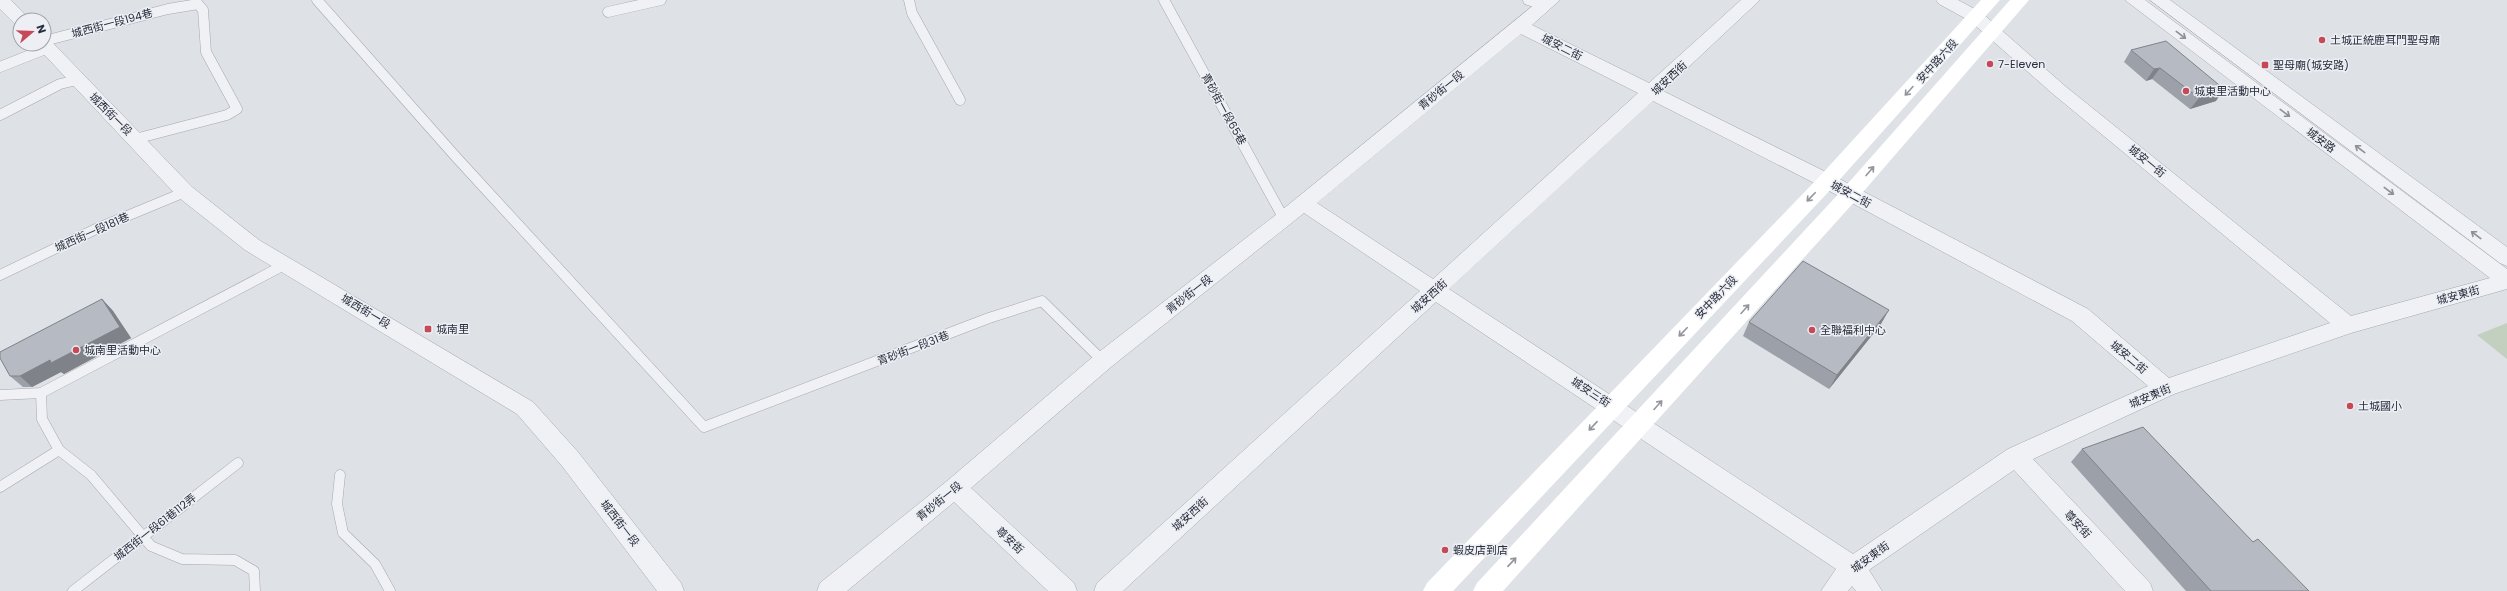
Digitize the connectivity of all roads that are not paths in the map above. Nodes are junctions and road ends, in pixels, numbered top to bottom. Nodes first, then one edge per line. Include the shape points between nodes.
1 (2, 0) edge
2 (318, 0) edge
3 (661, 0) edge
4 (909, 0) edge
5 (1164, 0) edge
6 (1751, 0) edge
7 (1945, 0) edge
8 (1991, 0) edge
9 (2020, 0) edge
10 (2134, 0) edge
11 (2158, 0) edge
12 (1541, 2) edge
13 (13, 12) edge
14 (608, 12) dead end
15 (1976, 17) junction
16 (1520, 26) junction
17 (1992, 32) junction
18 (52, 42) edge
19 (29, 52) edge
20 (52, 52) edge
21 (0, 67) edge
22 (77, 80) junction
23 (1652, 93) junction
24 (960, 100) dead end
25 (0, 115) edge
26 (135, 139) junction
27 (1827, 181) junction
28 (185, 192) junction
29 (1850, 194) junction
30 (1303, 203) junction
31 (1284, 219) junction
32 (2507, 258) edge
33 (286, 264) junction
34 (1, 274) edge
35 (2507, 281) edge
36 (1435, 290) junction
37 (2348, 325) junction
38 (1103, 361) junction
39 (2166, 388) junction
40 (41, 393) junction
41 (0, 395) edge
42 (1611, 406) junction
43 (1640, 425) junction
44 (59, 450) junction
45 (2016, 456) junction
46 (238, 463) dead end
47 (340, 475) dead end
48 (0, 487) edge
49 (955, 488) junction
50 (141, 537) junction
51 (1853, 567) junction
52 (73, 591) edge
53 (255, 591) edge
54 (390, 591) edge
55 (672, 591) edge
56 (829, 591) edge
57 (1065, 591) edge
58 (1106, 591) edge
59 (1436, 591) edge
60 (1486, 591) edge
61 (1833, 591) edge
62 (1870, 591) edge
63 (2141, 591) edge

1 - 13 street
2 - 38 lane, 青砂街一段31巷 via 456,157 704,427 989,318 1042,301
3 - 14 lane
4 - 24 lane via 912,13
5 - 31 lane, 青砂街一段65巷
6 - 23 street, 城安西街
7 - 15 street, 城安一街
8 - 15 street, 安中路六段
9 - 17 street, 安中路六段
10 -> 35 street, 城安路
32 -> 11 street, 城安路
12 - 16 street, 青砂街一段
15 - 17 street, 城安一街
15 -> 27 street, 安中路六段
16 - 23 street, 城安二街
16 - 30 street, 青砂街一段
29 -> 17 street, 安中路六段
17 - 37 street, 城安一街 via 2059,90
18 - 26 lane, 城西街一段194巷 via 168,9 198,4 203,10 206,52 237,109 227,115
19 - 21 lane
20 - 22 street, 城西街一段
22 - 25 lane via 60,84
22 - 26 street, 城西街一段
23 - 27 street, 城安二街
23 - 36 street, 城安西街
26 - 28 street, 城西街一段
27 - 29 street, 城安二街
27 -> 42 street, 安中路六段
28 - 33 street, 城西街一段 via 252,245
28 - 34 lane, 城西街一段181巷 via 98,228
29 - 39 street, 城安二街 via 2080,315
43 -> 29 street, 安中路六段
30 - 31 street, 青砂街一段
30 - 36 street, 城安三街
31 - 38 street, 青砂街一段
33 - 40 lane
33 - 55 street, 城西街一段 via 525,408 570,459
35 - 37 street, 城安東街
36 - 42 street, 城安三街
36 - 58 street, 城安西街
37 - 39 street, 城安東街
38 - 49 street, 青砂街一段
39 - 45 street, 城安東街
40 - 41 lane
40 - 44 lane via 42,419
42 - 43 street, 城安三街
42 -> 59 street, 安中路六段
43 - 51 street, 城安三街
60 -> 43 street, 安中路六段
44 - 48 lane
44 - 50 lane via 91,475
45 - 51 street, 城安東街
45 - 63 street, 尊安街
46 - 50 lane, 城西街一段61巷112弄
47 - 54 lane via 337,504 343,533 375,564
49 - 56 street, 青砂街一段
49 - 57 street, 尊安街
50 - 52 lane, 城西街一段61巷112弄
50 - 53 lane via 151,546 182,559 236,560 254,571
51 - 61 street, 城安東街
51 - 62 street, 城安三街

